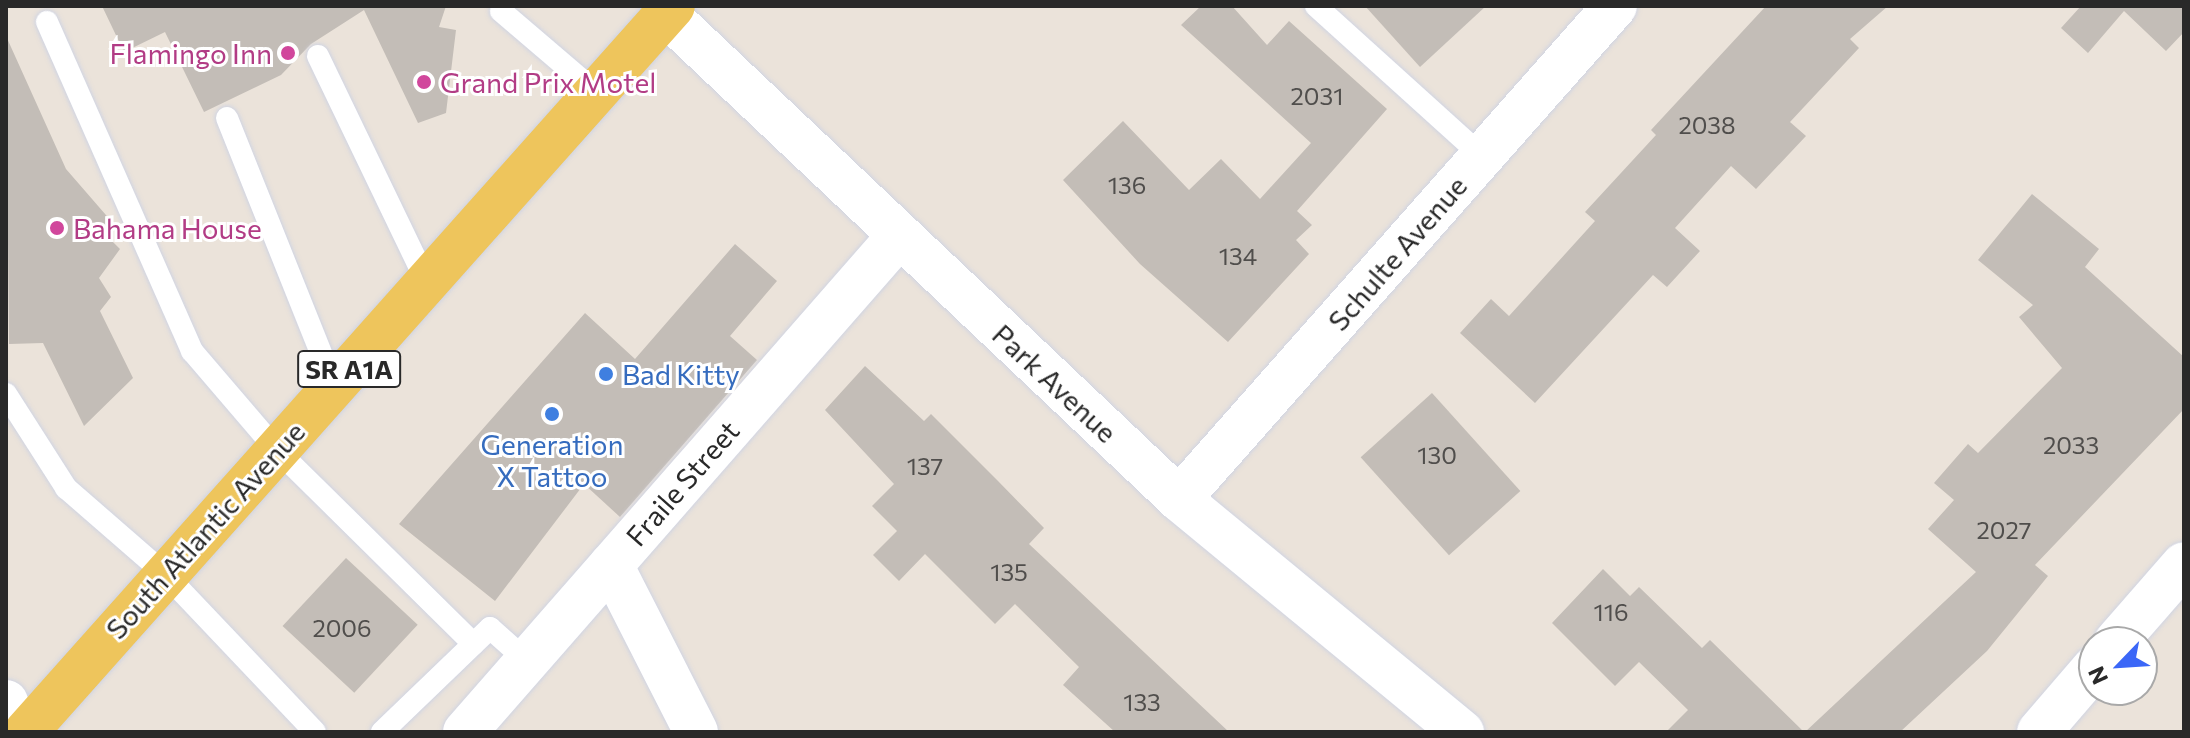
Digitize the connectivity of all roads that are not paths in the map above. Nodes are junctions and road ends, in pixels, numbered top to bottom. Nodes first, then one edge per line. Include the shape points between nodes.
1 (1316, 6) edge
2 (1615, 6) edge
3 (669, 10) edge
4 (501, 11) dead end
5 (47, 22) dead end
6 (318, 56) dead end
7 (596, 92) junction
8 (227, 118) dead end
9 (1482, 156) junction
10 (900, 235) junction
11 (426, 280) junction
12 (334, 385) junction
13 (6, 394) edge
14 (277, 450) junction
15 (1179, 499) junction
16 (2184, 564) edge
17 (611, 565) junction
18 (166, 575) junction
19 (2130, 626) edge
20 (474, 644) junction
21 (527, 661) junction
22 (2078, 687) edge
23 (6, 702) edge
24 (1445, 727) edge
25 (18, 732) edge
26 (26, 732) edge
27 (315, 732) edge
28 (382, 732) edge
29 (465, 732) edge
30 (696, 732) edge
31 (2039, 732) edge

1 - 9 lane
2 - 9 street, Schulte Avenue
3 - 7 main road, South Atlantic Avenue / SR A1A
3 - 10 street, Park Avenue
4 - 7 lane
5 - 14 lane via 192,351
6 - 11 lane
7 - 11 main road, South Atlantic Avenue / SR A1A
8 - 12 lane
9 - 15 street, Schulte Avenue
10 - 15 street, Park Avenue
10 - 17 street, Fraile Street
11 - 12 main road, South Atlantic Avenue / SR A1A
12 - 14 main road, South Atlantic Avenue / SR A1A
13 - 18 lane via 66,488
14 - 18 main road, South Atlantic Avenue / SR A1A
14 - 20 lane
15 - 24 street, Park Avenue
16 - 19 street
17 - 21 street, Fraile Street
17 - 30 street
18 - 26 main road, South Atlantic Avenue / SR A1A
18 - 27 lane
20 - 21 lane via 490,628
20 - 28 lane
21 - 29 street, Fraile Street
22 - 31 street
23 - 25 street

